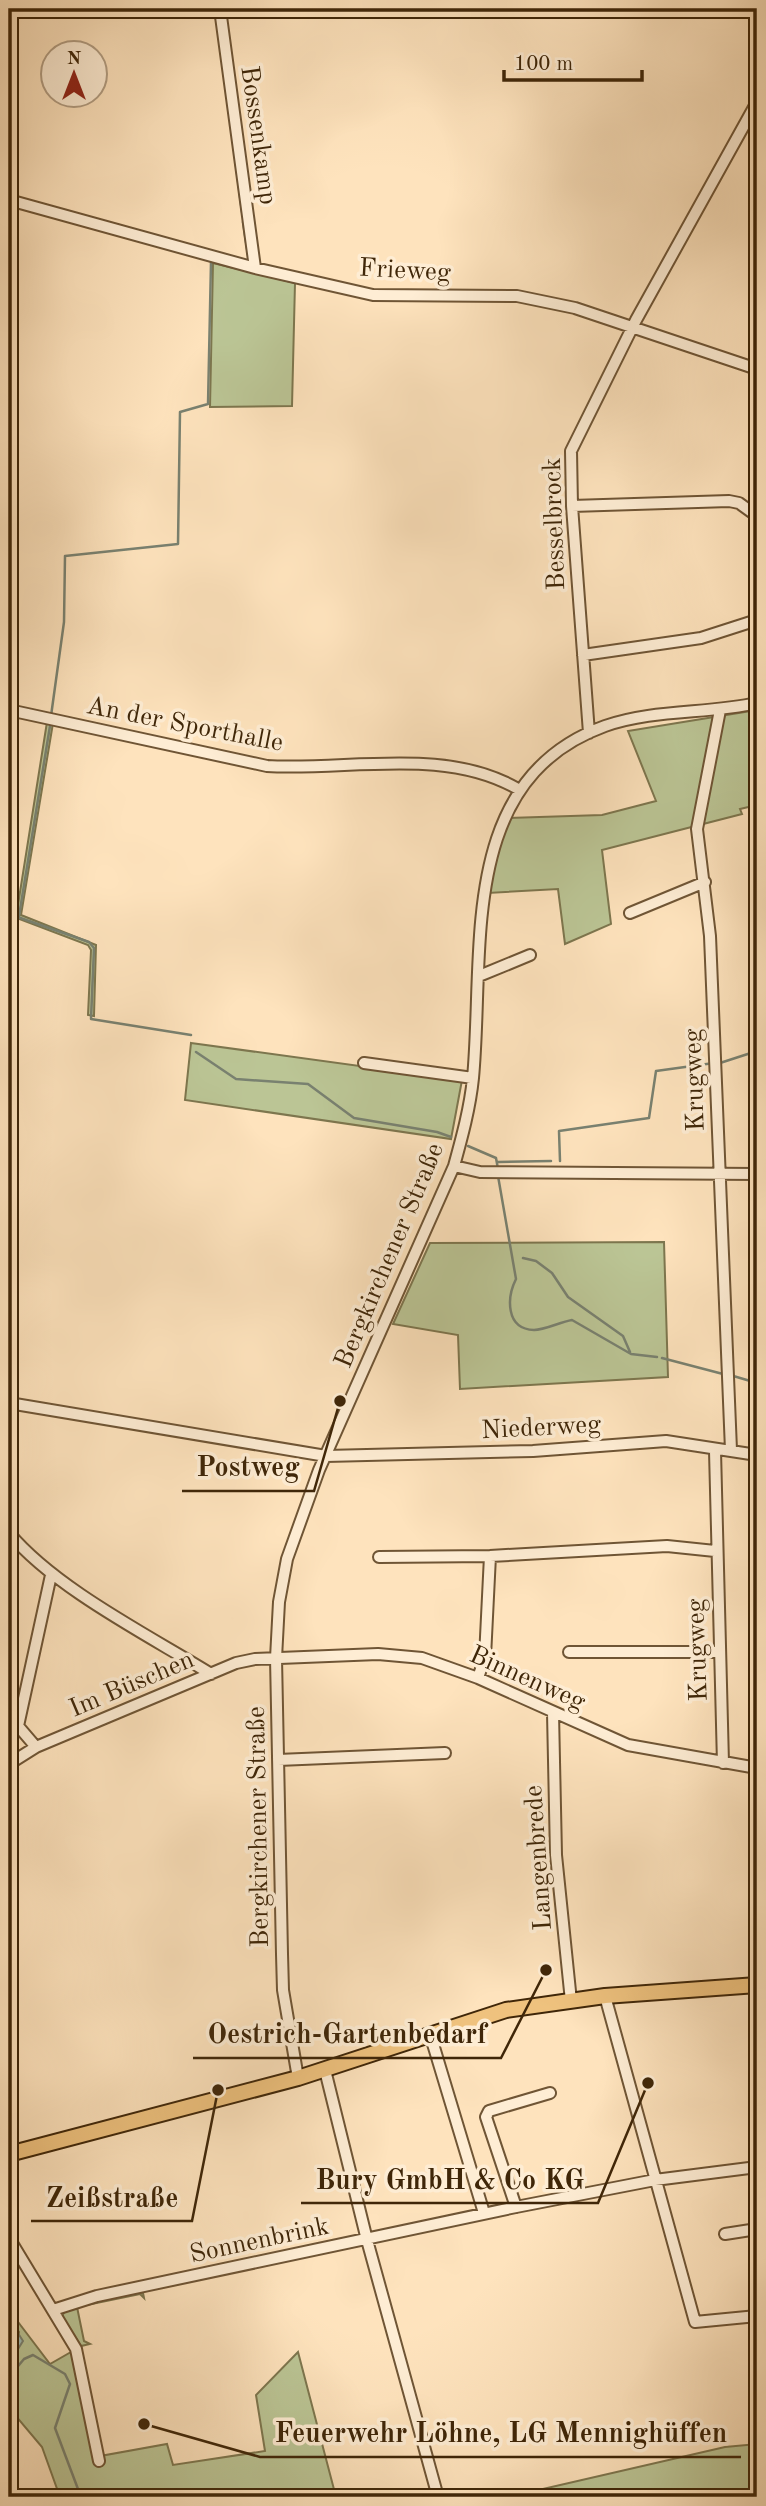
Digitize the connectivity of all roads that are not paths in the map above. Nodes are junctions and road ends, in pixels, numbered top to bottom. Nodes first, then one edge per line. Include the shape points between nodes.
1 (219, 9) edge
2 (757, 102) edge
3 (9, 200) edge
4 (255, 268) junction
5 (633, 328) junction
6 (757, 369) edge
7 (572, 506) junction
8 (757, 516) edge
9 (757, 620) edge
10 (583, 655) junction
11 (757, 703) edge
12 (9, 710) edge
13 (720, 710) junction
14 (589, 733) junction
15 (518, 789) junction
16 (705, 882) junction
17 (630, 913) dead end
18 (530, 955) dead end
19 (479, 976) junction
20 (364, 1063) dead end
21 (473, 1078) junction
22 (454, 1166) junction
23 (757, 1174) edge
24 (719, 1175) junction
25 (9, 1402) edge
26 (731, 1450) junction
27 (715, 1451) junction
28 (757, 1455) edge
29 (326, 1456) junction
30 (9, 1533) edge
31 (715, 1551) junction
32 (490, 1556) junction
33 (379, 1557) dead end
34 (51, 1575) junction
35 (569, 1652) dead end
36 (719, 1652) junction
37 (276, 1658) junction
38 (211, 1674) junction
39 (478, 1678) junction
40 (553, 1713) junction
41 (13, 1724) edge
42 (36, 1747) junction
43 (445, 1753) dead end
44 (278, 1760) junction
45 (723, 1763) junction
46 (9, 1764) edge
47 (757, 1768) edge
48 (757, 1985) edge
49 (605, 1996) junction
50 (571, 2001) junction
51 (430, 2034) junction
52 (325, 2070) junction
53 (298, 2078) junction
54 (550, 2093) dead end
55 (9, 2154) edge
56 (756, 2167) edge
57 (655, 2180) junction
58 (757, 2180) edge
59 (516, 2207) junction
60 (484, 2213) junction
61 (757, 2229) edge
62 (725, 2234) dead end
63 (9, 2238) edge
64 (367, 2241) junction
65 (53, 2310) junction
66 (757, 2316) edge
67 (99, 2461) dead end
68 (439, 2497) edge

1 - 4 street, Bossenkamp
2 - 5 street, Besselbrock
3 - 4 street, Frieweg
4 - 5 street, Frieweg via 373,295 517,296
5 - 6 street, Frieweg
5 - 7 street, Besselbrock via 575,439 569,460
7 - 8 street via 729,501
7 - 10 street, Besselbrock
9 - 10 street via 701,638
10 - 14 street, Besselbrock
11 - 13 street, Bergkirchener Straße
12 - 15 street, An der Sporthalle via 267,766 407,762 489,777
13 - 14 street, Bergkirchener Straße via 630,720
13 - 16 street, Krugweg via 697,829
14 - 15 street, Bergkirchener Straße via 551,757
15 - 19 street, Bergkirchener Straße via 502,820 486,874
16 - 17 street
16 - 24 street, Krugweg
18 - 19 street
19 - 21 street, Bergkirchener Straße
20 - 21 street
21 - 22 street, Bergkirchener Straße
22 - 24 street via 497,1171
22 - 29 street, Bergkirchener Straße
23 - 24 street
24 - 26 street, Krugweg
25 - 29 street, Niederweg
26 - 27 street, Niederweg
26 - 28 street, Niederweg
27 - 29 street, Niederweg via 666,1441 533,1451
27 - 31 street, Krugweg
29 - 37 street, Bergkirchener Straße via 287,1559
30 - 34 street
31 - 32 street via 667,1546
31 - 36 street, Krugweg
32 - 33 street
32 - 39 street via 485,1657
34 - 38 street
34 - 41 street
35 - 36 street
36 - 45 street, Krugweg
37 - 38 street, Im Büschen via 236,1663
37 - 39 street, Binnenweg via 397,1655 422,1658
37 - 44 street, Bergkirchener Straße
38 - 42 street, Im Büschen
39 - 40 street, Binnenweg
40 - 45 street, Binnenweg via 628,1745
40 - 50 street, Langenbrede via 556,1855
41 - 42 street
42 - 46 street, Im Büschen
43 - 44 street
44 - 53 street, Bergkirchener Straße via 283,1990
45 - 47 street, Binnenweg
48 - 49 main road
49 - 50 main road
49 - 57 street
50 - 51 main road via 506,2010
51 - 52 main road
51 - 60 street
52 - 53 main road
52 - 64 street
53 - 55 main road
54 - 59 street via 489,2111 486,2117
56 - 57 street, Sonnenbrink
56 - 58 street, Sonnenbrink
57 - 59 street, Sonnenbrink
57 - 66 street via 695,2322
59 - 60 street, Sonnenbrink
60 - 64 street, Sonnenbrink
61 - 62 street
63 - 65 street
64 - 65 street, Sonnenbrink via 110,2293
64 - 68 street
65 - 67 street via 76,2349

